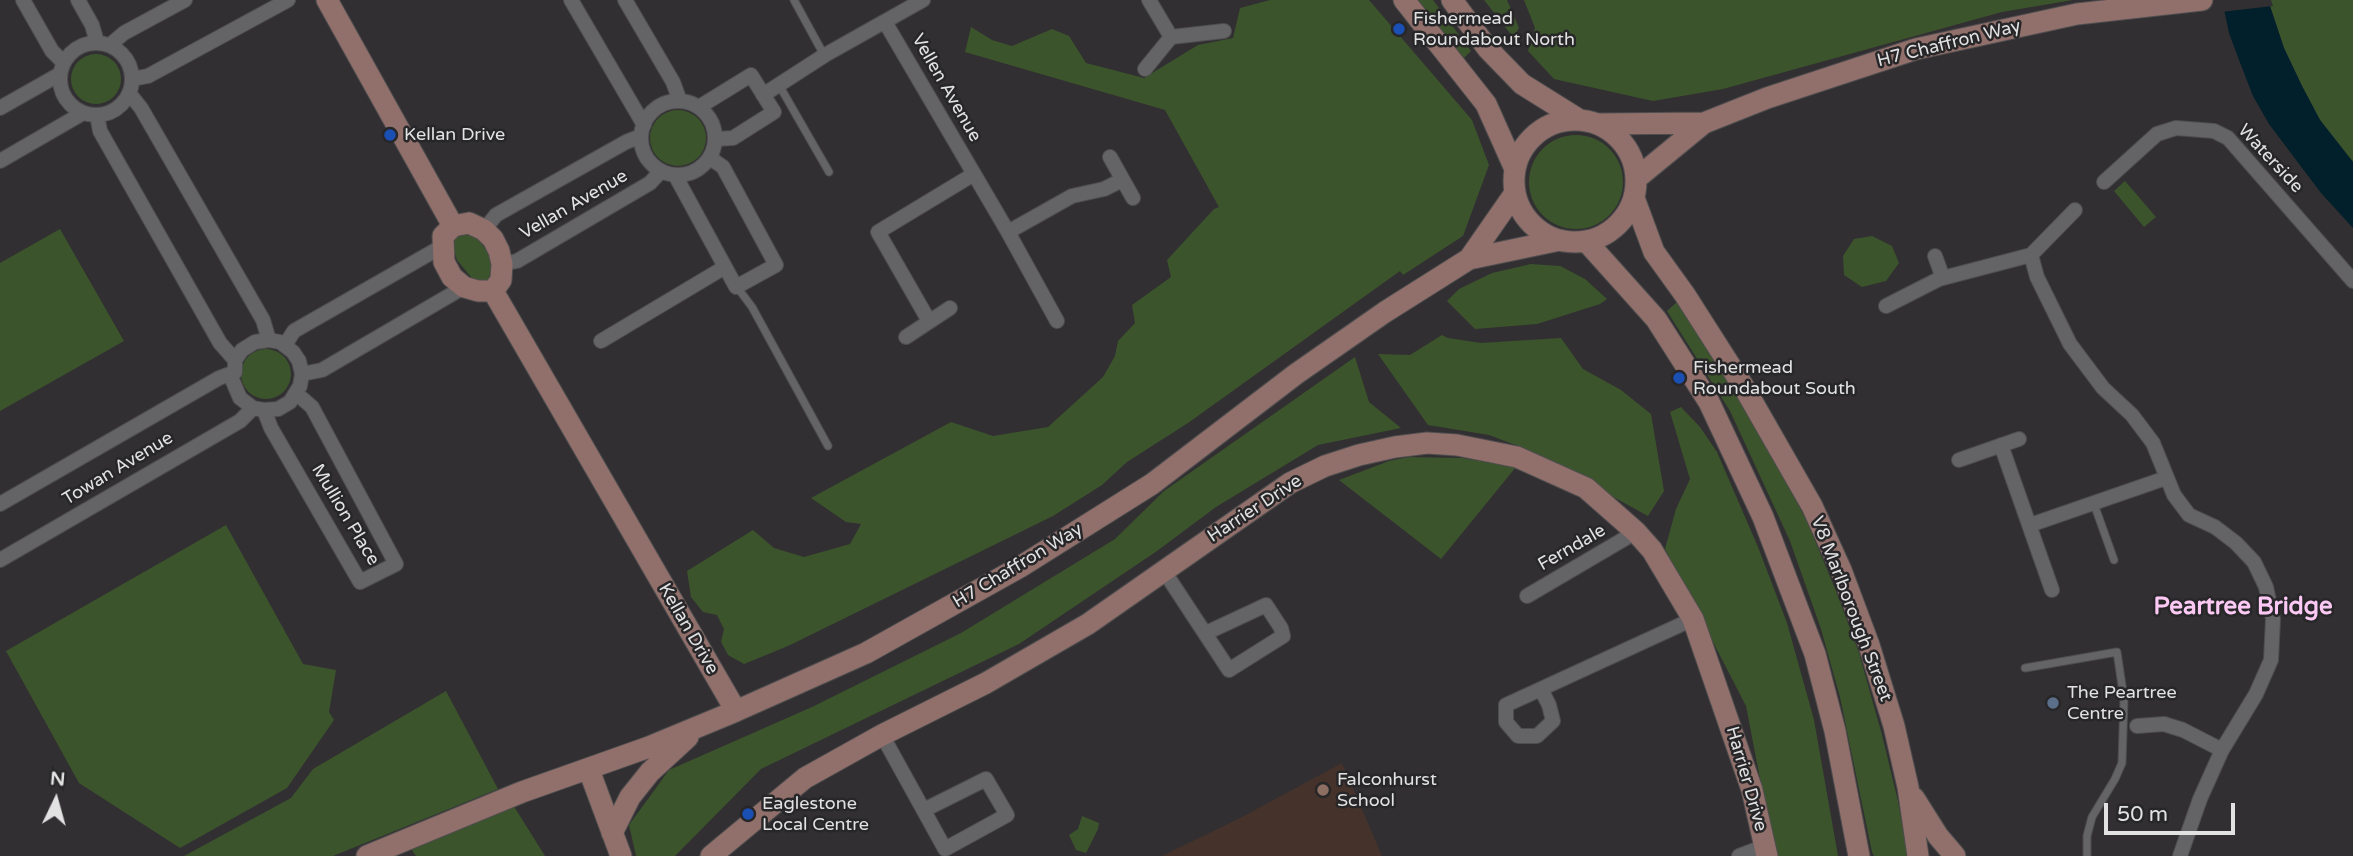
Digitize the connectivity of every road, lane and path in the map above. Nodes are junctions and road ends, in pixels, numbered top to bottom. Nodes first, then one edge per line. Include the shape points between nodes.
1 (23, 0) edge
2 (78, 0) edge
3 (185, 0) edge
4 (288, 0) edge
5 (327, 0) edge
6 (571, 0) edge
7 (625, 0) edge
8 (794, 0) edge
9 (923, 0) edge
10 (1149, 0) edge
11 (1404, 0) edge
12 (1452, 0) edge
13 (2202, 0) edge
14 (885, 22) junction
15 (1224, 31) dead end
16 (1171, 37) junction
17 (103, 44) junction
18 (825, 55) junction
19 (62, 68) junction
20 (1145, 69) dead end
21 (779, 85) junction
22 (130, 86) junction
23 (763, 95) junction
24 (680, 101) junction
25 (699, 107) junction
26 (0, 108) edge
27 (90, 114) junction
28 (1589, 122) junction
29 (1704, 123) junction
30 (643, 130) junction
31 (716, 139) junction
32 (1110, 157) dead end
33 (710, 158) junction
34 (0, 161) edge
35 (1515, 169) junction
36 (829, 172) dead end
37 (668, 173) junction
38 (974, 174) junction
39 (1122, 180) junction
40 (2104, 182) dead end
41 (1635, 188) junction
42 (1515, 192) junction
43 (1133, 198) dead end
44 (2075, 210) dead end
45 (453, 226) junction
46 (484, 230) junction
47 (1008, 232) junction
48 (1560, 240) junction
49 (1586, 241) junction
50 (441, 247) junction
51 (2031, 255) junction
52 (1935, 256) dead end
53 (1469, 259) junction
54 (502, 264) junction
55 (725, 267) junction
56 (1943, 278) junction
57 (2353, 281) edge
58 (736, 286) junction
59 (464, 287) junction
60 (493, 291) junction
61 (1886, 306) dead end
62 (950, 308) dead end
63 (1057, 320) dead end
64 (929, 321) junction
65 (906, 337) dead end
66 (269, 340) junction
67 (601, 341) dead end
68 (285, 345) junction
69 (235, 366) junction
70 (302, 374) junction
71 (297, 394) junction
72 (259, 409) junction
73 (2019, 439) dead end
74 (2001, 445) junction
75 (828, 446) dead end
76 (1959, 460) dead end
77 (2166, 478) junction
78 (0, 504) edge
79 (2094, 504) junction
80 (2030, 525) junction
81 (1636, 532) junction
82 (0, 560) edge
83 (2114, 560) dead end
84 (1164, 571) junction
85 (2052, 590) dead end
86 (1527, 596) dead end
87 (1693, 620) junction
88 (1206, 633) junction
89 (2025, 668) dead end
90 (1541, 690) dead end
91 (737, 711) junction
92 (2137, 726) dead end
93 (698, 727) junction
94 (882, 735) junction
95 (2222, 751) junction
96 (589, 770) junction
97 (1908, 787) junction
98 (924, 810) junction
99 (612, 833) junction
100 (1766, 851) edge
101 (367, 856) edge
102 (621, 856) edge
103 (711, 856) edge
104 (1739, 856) edge
105 (1859, 856) edge
106 (1918, 856) edge
107 (1955, 856) edge
108 (2087, 856) edge
109 (2180, 856) edge

1 - 19 street
2 - 17 street
3 - 17 street
4 - 22 street
5 - 45 street
6 - 30 street
7 - 24 street
8 - 18 lane
9 - 14 street
10 - 16 street
11 - 35 street via 1486,104
12 - 28 street via 1488,49 1522,84
13 - 29 street, H7 Chaffron Way via 2077,14 1916,49
14 - 18 street
14 - 38 street, Vellen Avenue
15 - 16 street
16 - 20 street
17 - 19 street via 84,44 70,53
17 - 22 street via 129,64
18 - 21 street
19 - 26 street
19 - 27 street via 63,93 69,103
21 - 23 street
21 - 36 lane
22 - 27 street via 120,106
22 - 66 street via 263,320
23 - 25 street via 751,75
23 - 31 street via 774,112 733,138
24 - 25 street
24 - 30 street via 658,107
25 - 31 street via 714,127
27 - 34 street
27 - 69 street
28 - 29 street, H7 Chaffron Way
28 - 35 street via 1561,121 1537,133 1520,152
28 - 41 street via 1614,133 1626,145 1633,161
29 - 41 street, H7 Chaffron Way
30 - 37 street via 646,156
30 - 46 street, Vellan Avenue via 496,215
31 - 33 street
32 - 39 street
33 - 37 street via 689,174
33 - 58 street via 723,167 776,265
35 - 42 street
37 - 54 street, Vellan Avenue via 517,261
37 - 55 street
38 - 47 street, Vellen Avenue
38 - 64 street via 878,232
39 - 43 street
39 - 47 street via 1072,196
40 - 57 street, Waterside via 2157,134 2176,128 2214,131 2228,138
41 - 49 street via 1627,213 1616,226
41 - 97 street, V8 Marlborough Street via 1654,252 1745,389 1812,506 1869,645
42 - 48 street via 1531,223
42 - 53 street, H7 Chaffron Way
44 - 51 street
45 - 46 street via 469,223
45 - 50 street via 443,236
46 - 54 street via 493,239
47 - 63 street, Vellen Avenue
48 - 49 street
48 - 53 street, H7 Chaffron Way
49 - 105 street via 1656,319 1709,402 1763,517 1815,654
50 - 59 street via 452,277
50 - 68 street via 295,331
51 - 56 street
51 - 77 street via 2070,344 2146,434
52 - 56 street
53 - 91 street, H7 Chaffron Way via 1296,374 1152,484 1020,567 866,653
54 - 60 street via 501,280
55 - 58 street
55 - 67 street
56 - 61 street
58 - 75 lane
59 - 60 street
59 - 70 street via 322,370
60 - 91 street, Kellan Drive
62 - 64 street
64 - 65 street
66 - 68 street
66 - 69 street via 242,350
68 - 70 street via 299,361
69 - 72 street via 231,377 234,389
69 - 78 street, Towan Avenue
70 - 71 street
71 - 72 street via 278,409
71 - 72 street, Mullion Place via 312,407 396,564 360,582
72 - 82 street, Towan Avenue
73 - 74 street
74 - 76 street
74 - 80 street
77 - 79 street
77 - 95 street via 2189,515 2215,527 2255,562 2273,619 2271,660
79 - 80 street
79 - 83 lane
80 - 85 street
81 - 84 street, Harrier Drive via 1586,488 1517,457 1427,443 1359,455 1290,483
81 - 86 street, Ferndale
81 - 87 street, Harrier Drive via 1652,550
84 - 88 street
84 - 94 street, Harrier Drive via 1088,624 986,684
87 - 90 street
87 - 100 street, Harrier Drive via 1752,790
88 - 88 street via 1229,670 1283,636 1266,605
89 - 108 lane via 2117,652 2124,699 2122,763 2092,817
91 - 93 street, H7 Chaffron Way
92 - 95 street via 2164,724
93 - 96 street, H7 Chaffron Way
93 - 99 street via 650,772 630,797
94 - 98 street
94 - 103 street, Harrier Drive via 805,778
95 - 109 street
96 - 99 street
96 - 101 street, H7 Chaffron Way via 522,792
97 - 106 street, V8 Marlborough Street
97 - 107 street
98 - 98 street via 945,849 1007,815 986,779
99 - 102 street
100 - 104 street

